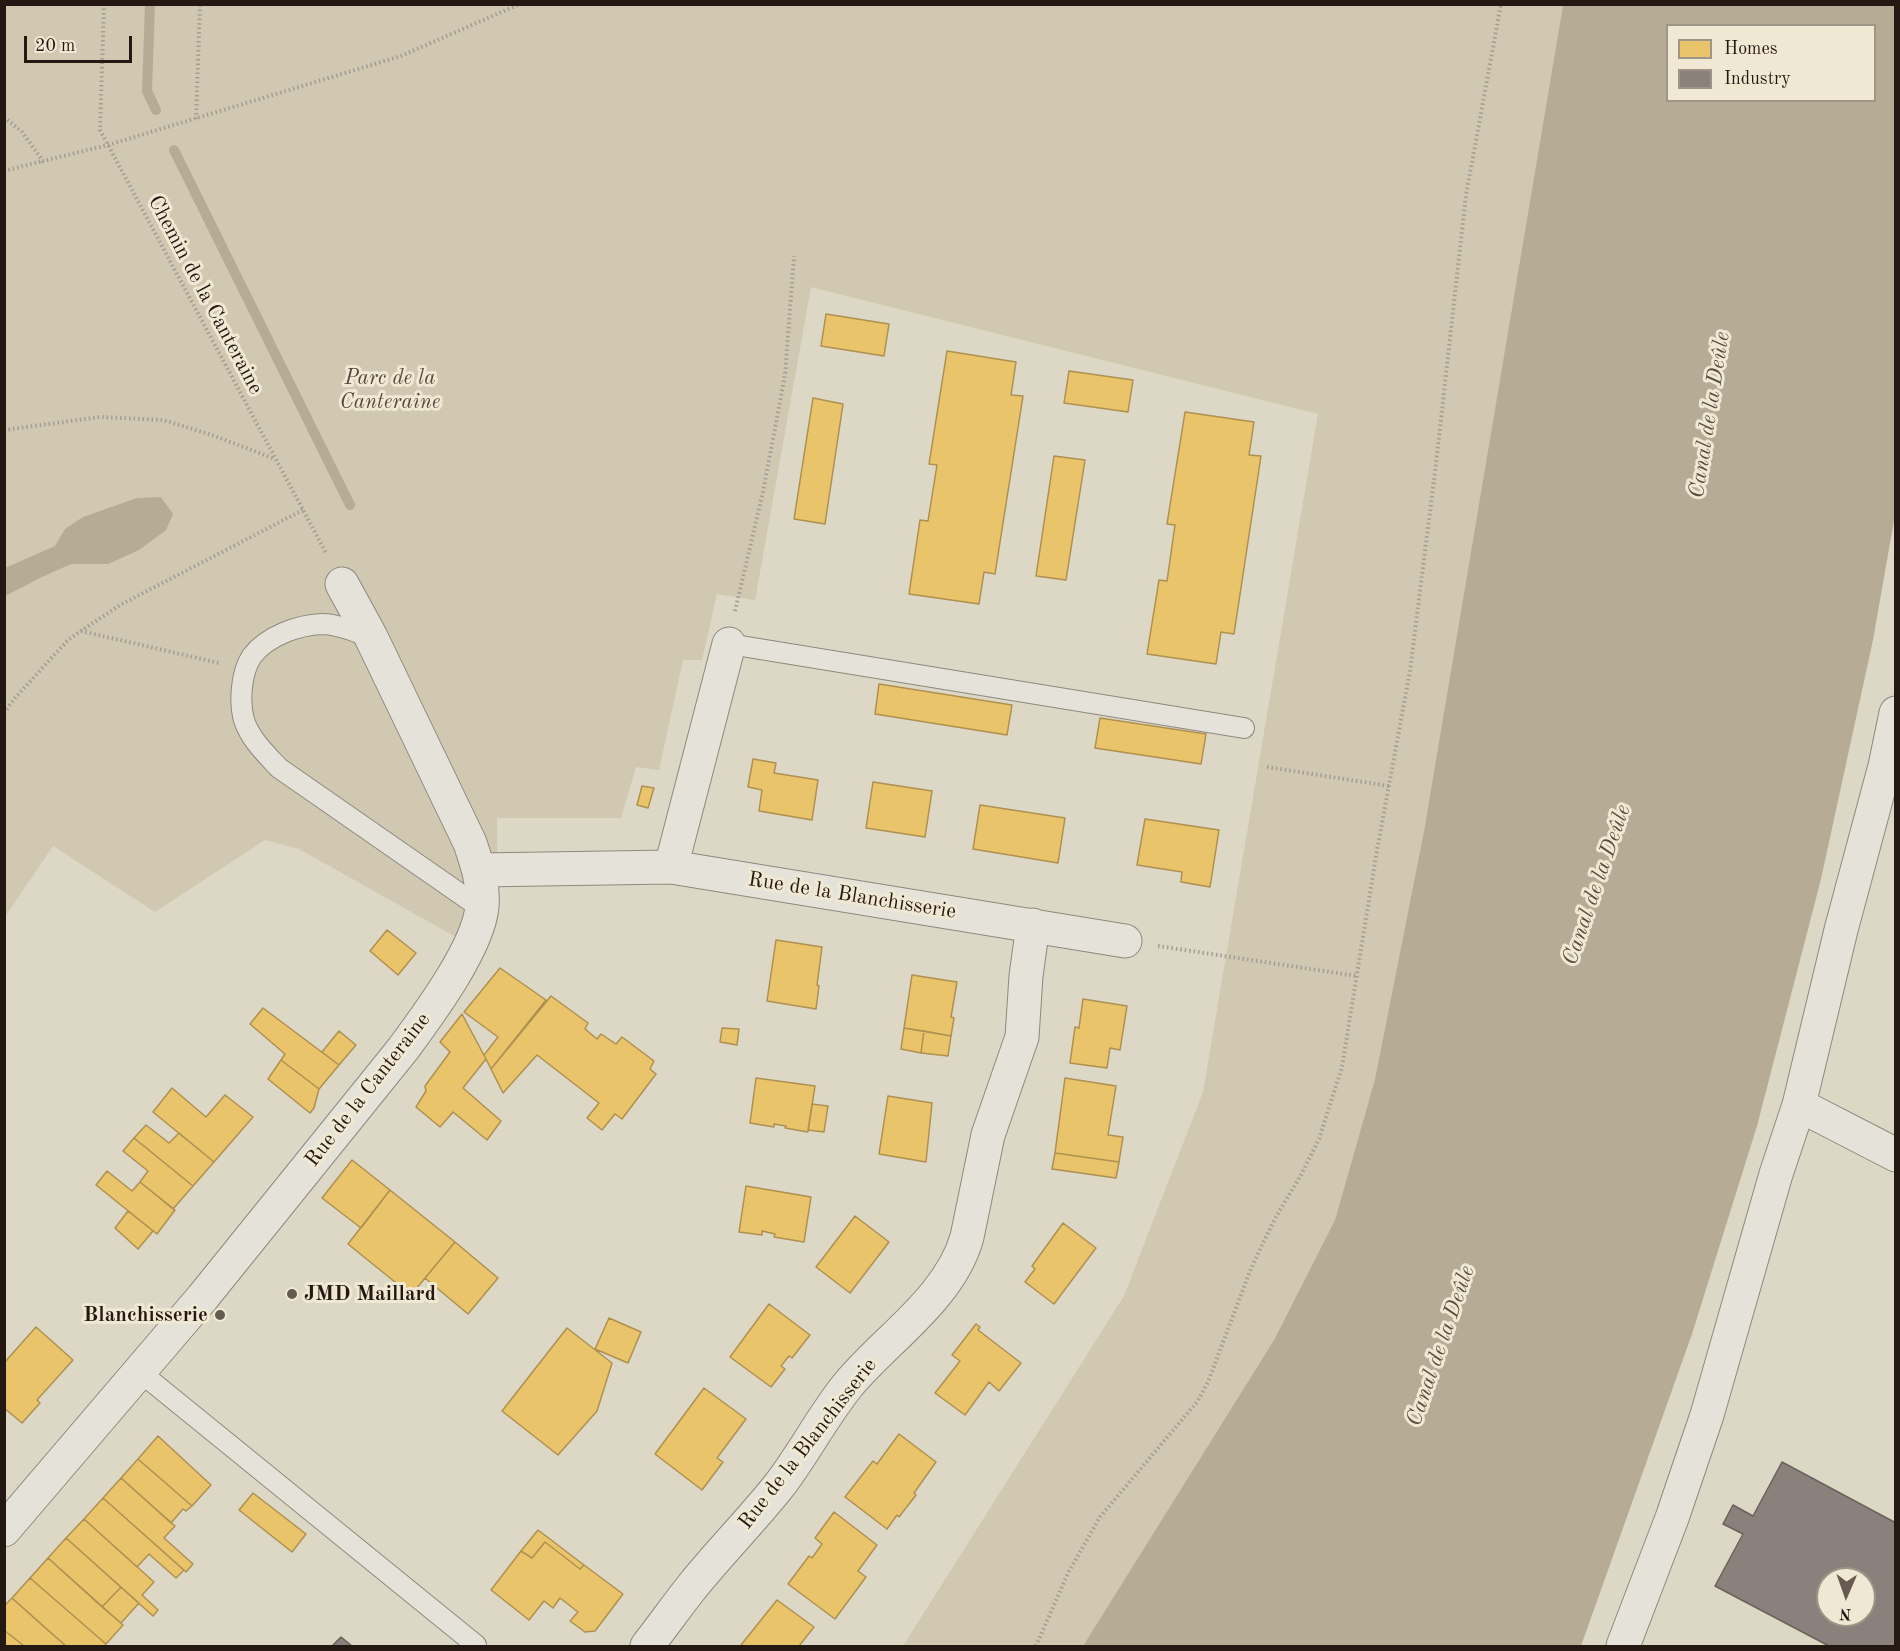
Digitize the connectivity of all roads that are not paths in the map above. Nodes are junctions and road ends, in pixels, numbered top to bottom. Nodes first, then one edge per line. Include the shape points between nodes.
1 (342, 584) road end
2 (371, 637) junction
3 (729, 644) joint
4 (1896, 713) edge
5 (1244, 728) dead end
6 (671, 867) junction
7 (479, 870) junction
8 (482, 909) junction
9 (1033, 925) junction
10 (1125, 941) road end
11 (1799, 1105) junction
12 (1896, 1155) edge
13 (140, 1372) junction
14 (4, 1530) edge
15 (474, 1647) edge
16 (647, 1647) edge
17 (1623, 1647) edge

1 - 2 street, Rue de la Canteraine
2 - 7 street, Rue de la Canteraine via 470,843
2 - 8 lane via 324,624 296,627 268,642 246,669 244,719 256,743 279,768
3 - 5 lane
3 - 6 street
4 - 11 street
6 - 7 street, Rue de la Blanchisserie
6 - 9 street, Rue de la Blanchisserie
7 - 8 street, Rue de la Canteraine
8 - 13 street, Rue de la Canteraine via 457,968 403,1049
9 - 10 street, Rue de la Blanchisserie
9 - 16 street, Rue de la Blanchisserie via 1022,1037 988,1135 967,1237 955,1265 908,1324 846,1387 783,1479
11 - 12 street
11 - 17 street via 1707,1415
13 - 14 street, Rue de la Canteraine
13 - 15 lane

